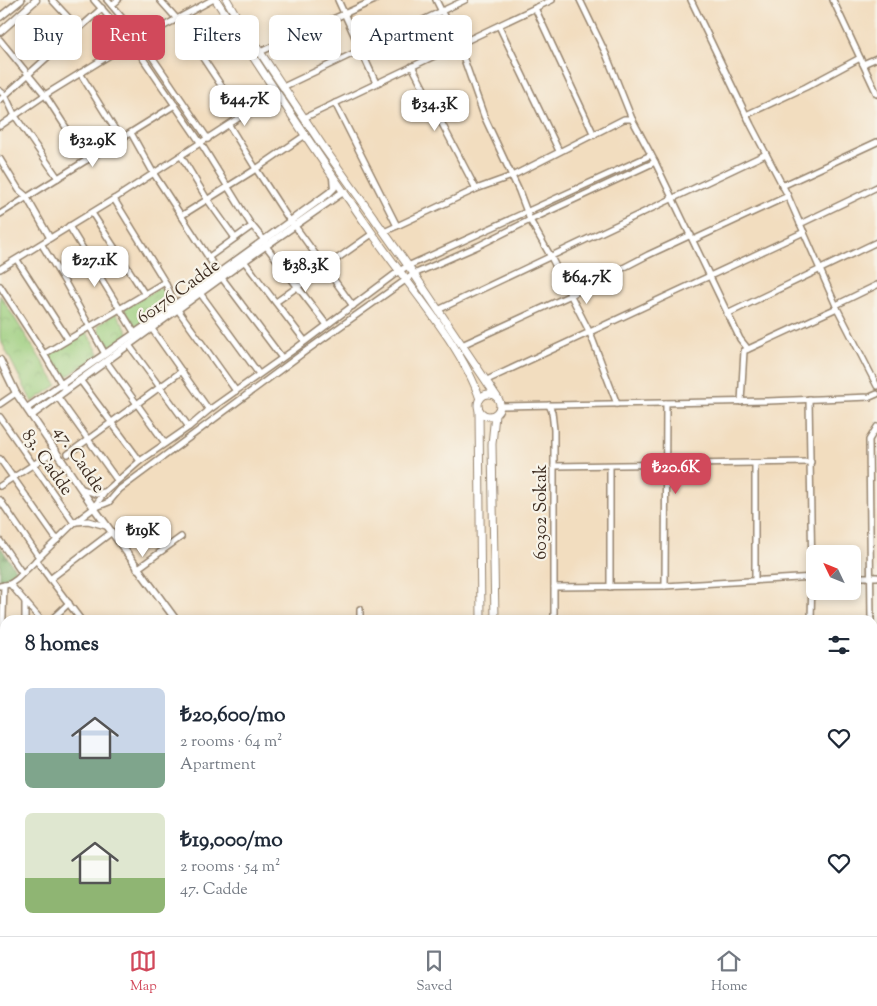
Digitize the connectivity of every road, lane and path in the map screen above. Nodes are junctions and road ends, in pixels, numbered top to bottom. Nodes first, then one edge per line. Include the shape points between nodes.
1 (21, 0) edge
2 (36, 0) edge
3 (52, 0) edge
4 (94, 0) edge
5 (107, 0) edge
6 (118, 0) edge
7 (160, 0) edge
8 (212, 0) edge
9 (216, 0) edge
10 (227, 0) edge
11 (338, 0) edge
12 (375, 0) edge
13 (436, 0) edge
14 (464, 0) edge
15 (552, 0) edge
16 (580, 0) edge
17 (691, 0) edge
18 (833, 0) edge
19 (112, 5) junction
20 (102, 8) junction
21 (535, 8) junction
22 (442, 11) junction
23 (20, 14) joint
24 (344, 14) junction
25 (66, 15) edge
26 (108, 15) edge
27 (120, 15) edge
28 (184, 15) edge
29 (433, 15) edge
30 (444, 15) edge
31 (0, 17) edge
32 (175, 17) edge
33 (82, 26) edge
34 (499, 26) junction
35 (351, 28) edge
36 (0, 32) edge
37 (472, 38) edge
38 (0, 40) edge
39 (260, 52) junction
40 (351, 54) edge
41 (860, 58) junction
42 (877, 58) edge
43 (44, 60) edge
44 (101, 60) edge
45 (144, 60) edge
46 (154, 60) edge
47 (204, 60) edge
48 (366, 60) edge
49 (425, 60) edge
50 (464, 60) edge
51 (864, 64) junction
52 (412, 66) junction
53 (80, 73) junction
54 (29, 74) junction
55 (376, 83) junction
56 (283, 87) junction
57 (0, 91) edge
58 (277, 94) junction
59 (877, 94) edge
60 (45, 95) junction
61 (2, 98) edge
62 (335, 103) junction
63 (175, 105) junction
64 (746, 115) junction
65 (15, 116) junction
66 (242, 117) junction
67 (304, 118) junction
68 (632, 119) junction
69 (230, 125) junction
70 (0, 126) edge
71 (131, 133) junction
72 (594, 135) junction
73 (304, 136) junction
74 (121, 139) junction
75 (208, 139) junction
76 (877, 142) edge
77 (201, 143) junction
78 (559, 151) junction
79 (766, 154) junction
80 (651, 155) junction
81 (181, 156) junction
82 (0, 159) edge
83 (87, 160) junction
84 (655, 162) junction
85 (256, 169) junction
86 (154, 174) junction
87 (512, 176) junction
88 (58, 178) junction
89 (333, 178) junction
90 (228, 186) junction
91 (782, 186) junction
92 (877, 187) edge
93 (476, 189) junction
94 (343, 192) junction
95 (788, 196) junction
96 (27, 198) junction
97 (673, 198) junction
98 (207, 199) junction
99 (114, 200) junction
100 (527, 212) junction
101 (92, 213) junction
102 (0, 214) edge
103 (181, 216) junction
104 (530, 220) junction
105 (293, 224) junction
106 (800, 224) junction
107 (69, 226) junction
108 (252, 226) junction
109 (397, 226) junction
110 (384, 232) junction
111 (804, 232) junction
112 (372, 234) junction
113 (50, 238) junction
114 (235, 238) junction
115 (692, 238) junction
116 (877, 242) edge
117 (265, 243) junction
118 (42, 245) junction
119 (209, 257) junction
120 (552, 257) junction
121 (17, 260) junction
122 (244, 261) junction
123 (408, 266) junction
124 (325, 268) junction
125 (0, 269) edge
126 (820, 269) junction
127 (399, 271) junction
128 (414, 274) junction
129 (220, 275) junction
130 (710, 276) junction
131 (406, 280) junction
132 (164, 282) junction
133 (877, 285) edge
134 (0, 286) edge
135 (297, 287) junction
136 (144, 293) junction
137 (200, 293) junction
138 (571, 296) junction
139 (276, 302) junction
140 (354, 306) junction
141 (836, 306) junction
142 (176, 307) junction
143 (119, 308) junction
144 (438, 310) junction
145 (727, 314) junction
146 (327, 325) junction
147 (91, 327) junction
148 (152, 329) junction
149 (590, 333) junction
150 (136, 336) junction
151 (68, 339) junction
152 (305, 341) junction
153 (129, 345) junction
154 (462, 346) junction
155 (748, 349) junction
156 (44, 354) junction
157 (106, 358) junction
158 (282, 358) junction
159 (0, 360) edge
160 (182, 371) junction
161 (259, 374) junction
162 (80, 380) junction
163 (487, 380) junction
164 (160, 386) junction
165 (877, 386) edge
166 (63, 388) junction
167 (236, 391) junction
168 (16, 393) junction
169 (877, 394) edge
170 (57, 396) junction
171 (497, 396) junction
172 (480, 399) junction
173 (809, 399) junction
174 (741, 402) junction
175 (666, 403) junction
176 (0, 404) edge
177 (137, 404) junction
178 (617, 404) junction
179 (549, 405) junction
180 (501, 406) junction
181 (27, 408) junction
182 (209, 410) junction
183 (479, 410) junction
184 (32, 415) junction
185 (495, 415) junction
186 (0, 417) edge
187 (110, 423) junction
188 (189, 427) junction
189 (877, 427) edge
190 (88, 439) junction
191 (165, 443) junction
192 (56, 450) junction
193 (68, 454) dead end
194 (0, 459) edge
195 (140, 461) junction
196 (811, 462) junction
197 (755, 463) junction
198 (33, 465) junction
199 (667, 465) junction
200 (554, 466) junction
201 (610, 466) junction
202 (13, 478) junction
203 (117, 480) junction
204 (0, 486) edge
205 (83, 489) junction
206 (105, 492) junction
207 (0, 500) edge
208 (94, 508) junction
209 (74, 523) junction
210 (111, 530) junction
211 (181, 537) dead end
212 (57, 540) junction
213 (0, 541) edge
214 (813, 545) edge
215 (37, 559) junction
216 (137, 569) junction
217 (22, 573) junction
218 (861, 576) edge
219 (870, 576) junction
220 (806, 578) edge
221 (877, 578) edge
222 (50, 579) junction
223 (755, 581) junction
224 (10, 584) junction
225 (2, 586) edge
226 (666, 586) junction
227 (554, 587) junction
228 (610, 587) junction
229 (812, 600) edge
230 (25, 602) junction
231 (68, 603) junction
232 (360, 609) dead end
233 (2, 615) edge
234 (25, 615) edge
235 (36, 615) edge
236 (56, 615) edge
237 (76, 615) edge
238 (172, 615) edge
239 (360, 615) edge
240 (481, 615) edge
241 (495, 615) edge
242 (554, 615) edge
243 (811, 615) edge
244 (871, 615) edge

1 - 31 street
2 - 23 street
3 - 25 street
4 - 20 street
5 - 19 street
6 - 19 street
7 - 32 street
8 - 28 street
9 - 58 main road
10 - 39 main road
11 - 24 street
12 - 24 street
13 - 22 street
14 - 22 street
15 - 21 street
16 - 68 street
17 - 64 street
18 - 41 street
19 - 27 street
20 - 26 street
20 - 33 street
21 - 34 street
21 - 72 street
22 - 29 street
22 - 30 street
23 - 36 street
24 - 35 street
24 - 39 street
34 - 37 street
34 - 78 street
38 - 54 street
39 - 56 main road
40 - 56 street
41 - 51 street
41 - 64 street
42 - 51 street
43 - 54 street
44 - 53 street
45 - 63 street
46 - 75 street
47 - 66 street
48 - 55 street
49 - 52 street
50 - 87 street via 484,116
51 - 59 street
52 - 55 street
52 - 93 street
53 - 60 street
53 - 74 street
54 - 60 street
54 - 61 street
55 - 62 street
56 - 67 main road
57 - 61 street
58 - 66 street
58 - 73 main road
60 - 65 street
60 - 83 street
61 - 65 street
62 - 67 street
62 - 109 street
63 - 71 street
63 - 77 street
64 - 79 street
65 - 70 street
65 - 88 street
66 - 69 street
67 - 110 main road
68 - 72 street via 624,119
68 - 80 street
69 - 75 street
69 - 85 street
71 - 74 street
71 - 86 street
72 - 78 street
73 - 85 street
73 - 89 main road
74 - 83 street
75 - 77 street
76 - 91 street
77 - 81 street
77 - 90 street
78 - 87 street
79 - 91 street
79 - 97 street
80 - 84 street
80 - 100 street
81 - 86 street
81 - 98 street
82 - 96 street
83 - 88 street
84 - 97 street
84 - 104 street
85 - 90 street
85 - 105 street
86 - 99 street
86 - 103 street
87 - 93 street
87 - 100 street
88 - 96 street
89 - 94 main road
89 - 105 street via 334,188
90 - 98 street
90 - 108 street
91 - 95 street
92 - 106 street
93 - 109 street
94 - 105 street, 60176 Cadde
94 - 112 main road
95 - 106 street
95 - 115 street
96 - 102 street
96 - 113 street
97 - 115 street
97 - 120 street
98 - 103 street
98 - 114 street
99 - 101 street
99 - 132 street
100 - 104 street
100 - 123 street
101 - 107 street
101 - 136 street
103 - 119 street
104 - 120 street
104 - 128 street
105 - 117 street, 60176 Cadde
105 - 124 street
106 - 111 street
107 - 113 street
107 - 143 street
108 - 114 street
108 - 117 street
109 - 110 street
110 - 123 main road
111 - 126 street
111 - 130 street
112 - 124 street
112 - 127 main road
113 - 118 street
114 - 119 street
115 - 130 street
115 - 138 street via 648,255
116 - 126 street
117 - 122 street, 60176 Cadde
117 - 129 street
117 - 135 street
118 - 121 street
118 - 147 street
119 - 129 street
120 - 138 street
120 - 144 street
121 - 125 street
121 - 151 street
122 - 129 street, 60176 Cadde
122 - 139 street
123 - 127 street
123 - 128 main road
124 - 135 street
124 - 140 street
126 - 141 street
126 - 145 street
127 - 131 main road
127 - 140 street
128 - 131 street
128 - 144 main road
129 - 137 street, 60176 Cadde
129 - 142 street
129 - 158 street
130 - 145 street
130 - 149 street
131 - 172 main road via 470,373
131 - 208 street via 142,472 108,502
132 - 136 street
132 - 142 street
133 - 141 street
134 - 156 street
135 - 139 street
135 - 146 street
136 - 143 street
137 - 142 street, 60176 Cadde
137 - 161 street
138 - 149 street
138 - 154 street
139 - 152 street
140 - 146 street
141 - 155 street
141 - 165 street
142 - 148 street, 60176 Cadde
142 - 150 street
142 - 167 street
143 - 147 street
143 - 150 street
144 - 154 main road
145 - 155 street
146 - 152 street
147 - 151 street
147 - 157 street
148 - 150 street, 60176 Cadde
148 - 160 street
149 - 163 street
149 - 178 street
150 - 153 street, 60176 Cadde
150 - 157 street
151 - 156 street
152 - 158 street
153 - 157 street, 60176 Cadde
153 - 164 street
154 - 163 main road
155 - 174 street via 744,351
156 - 166 street
157 - 162 street, 60176 Cadde
157 - 166 street
157 - 177 street
158 - 161 street
159 - 168 street, 47. Cadde
160 - 164 street
160 - 182 street
161 - 167 street
162 - 166 street, 60176 Cadde
162 - 187 street
163 - 171 main road
164 - 177 street
164 - 188 street
166 - 170 street, 60176 Cadde
166 - 181 street
167 - 182 street
168 - 176 street
168 - 181 street, 47. Cadde
169 - 173 street
170 - 184 street, 60176 Cadde
170 - 190 street
171 - 172 main road via 486,394
171 - 180 main road
172 - 183 main road
173 - 174 street
173 - 196 street
174 - 175 street
175 - 178 street
175 - 199 street
177 - 187 street
177 - 191 street
178 - 179 street
179 - 180 street
179 - 200 street, 60302 Sokak via 554,430
180 - 185 main road
181 - 184 street, 47. Cadde
182 - 188 street
183 - 185 main road via 484,416
183 - 240 main road
184 - 192 street, 47. Cadde
185 - 241 main road via 492,444
186 - 198 street, 83. Cadde
187 - 190 street
187 - 195 street
188 - 191 street
189 - 219 street via 869,440
190 - 193 street
190 - 203 street
191 - 195 street
192 - 198 street
192 - 205 street, 47. Cadde
194 - 202 street
195 - 203 street
196 - 197 street
196 - 214 street
197 - 199 street
197 - 223 street
198 - 202 street
198 - 209 street, 83. Cadde
199 - 201 street
199 - 226 street
200 - 201 street
200 - 227 street, 60302 Sokak
201 - 228 street
202 - 204 street
202 - 212 street
203 - 206 street
205 - 206 street via 96,494
205 - 208 street, 47. Cadde
206 - 208 street
207 - 215 street
208 - 209 street
208 - 210 street, 47. Cadde
209 - 210 street via 88,521
209 - 212 street
210 - 216 street, 47. Cadde
210 - 222 street
211 - 216 street
212 - 215 street
213 - 217 street
215 - 217 street
215 - 222 street
216 - 238 street, 47. Cadde
217 - 224 street
218 - 219 street
219 - 221 street
219 - 244 street
220 - 223 street
222 - 231 street
223 - 226 street
224 - 225 street
224 - 230 street
225 - 233 street
226 - 228 street
227 - 228 street
227 - 242 street, 60302 Sokak
229 - 243 street
230 - 234 street
230 - 235 street
231 - 236 street
231 - 237 street
232 - 239 street

